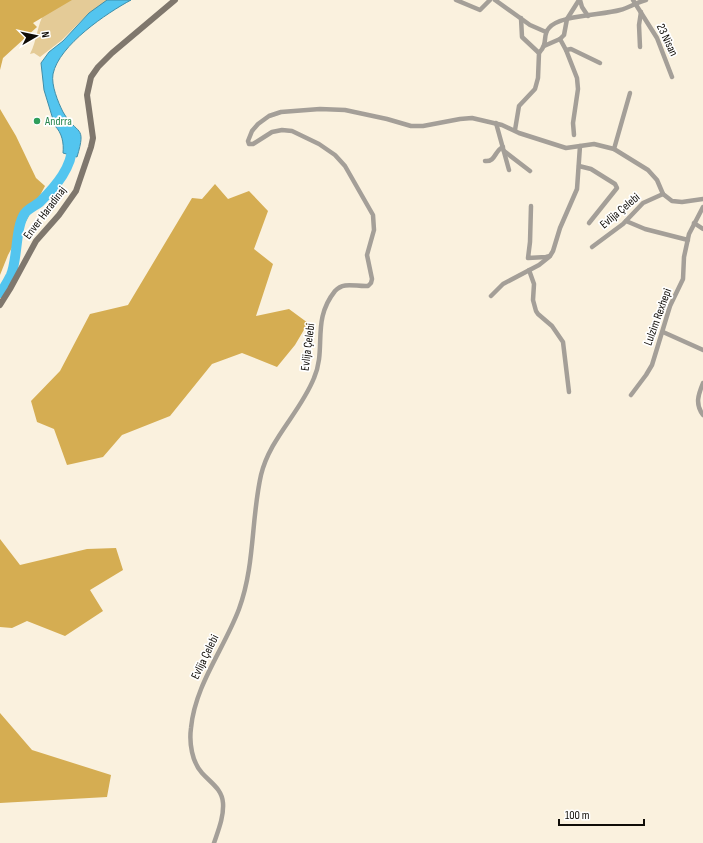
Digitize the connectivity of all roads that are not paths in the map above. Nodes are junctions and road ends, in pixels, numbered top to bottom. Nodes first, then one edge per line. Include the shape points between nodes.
1 (175, 0) edge
2 (456, 0) edge
3 (490, 0) edge
4 (495, 0) edge
5 (580, 0) edge
6 (646, 0) edge
7 (634, 2) edge
8 (641, 12) junction
9 (588, 16) junction
10 (518, 17) junction
11 (567, 19) junction
12 (546, 32) junction
13 (560, 39) junction
14 (544, 46) junction
15 (640, 47) dead end
16 (566, 50) junction
17 (539, 53) junction
18 (600, 63) dead end
19 (672, 77) dead end
20 (630, 93) dead end
21 (496, 123) junction
22 (515, 130) junction
23 (574, 135) dead end
24 (580, 146) junction
25 (503, 149) junction
26 (614, 149) junction
27 (485, 161) dead end
28 (579, 166) junction
29 (509, 170) dead end
30 (530, 171) dead end
31 (663, 194) junction
32 (703, 199) edge
33 (531, 206) dead end
34 (703, 207) edge
35 (626, 221) junction
36 (589, 223) dead end
37 (694, 223) junction
38 (703, 229) edge
39 (688, 240) junction
40 (592, 247) dead end
41 (550, 256) junction
42 (529, 270) junction
43 (491, 296) dead end
44 (0, 305) edge
45 (663, 332) junction
46 (703, 350) edge
47 (703, 383) edge
48 (569, 392) dead end
49 (631, 395) dead end
50 (703, 415) edge
51 (214, 843) edge

1 - 44 main road, Enver Haradinaj via 105,59 91,77 87,95 93,138 82,176 68,204 36,241
2 - 3 street via 480,10
4 - 10 street
5 - 9 street
5 - 11 street
6 - 7 street
7 - 8 street, 23 Nisan
7 - 9 street via 620,10
8 - 15 street, 23 Nisan
8 - 19 street, 23 Nisan via 657,38
9 - 11 street
10 - 12 street
10 - 17 street via 522,37
11 - 12 street via 550,26
11 - 13 street via 564,35
12 - 14 street
13 - 14 street
13 - 16 street
14 - 17 street
16 - 18 street via 571,49
16 - 23 street via 577,78
17 - 22 street via 535,89 520,106
20 - 26 street
21 - 22 street, Evlija Çelebi
21 - 25 street
21 - 51 street, Evlija Çelebi via 472,118 411,126 345,110 298,110 269,116 258,124 248,138 249,144 253,144 272,132 282,130 292,131 320,144 335,155 353,180 373,215 374,230 367,255 371,283 364,287 342,285 336,289 325,308 320,325 318,367 314,379 269,452 261,475 246,586 239,609 194,707 190,731 193,755 199,770 219,790 223,804 220,826
22 - 24 street, Evlija Çelebi via 566,148
24 - 26 street, Evlija Çelebi via 594,144
24 - 28 street
25 - 27 street via 498,149 494,159
25 - 29 street
25 - 30 street
26 - 31 street, Evlija Çelebi via 648,170 657,180
28 - 36 street via 591,169 615,184 617,188
28 - 41 street via 577,189
31 - 32 street via 672,201
31 - 35 street, Evlija Çelebi via 643,203
33 - 41 street via 528,258
34 - 37 street, Lulzim Rexhepi
35 - 39 street via 645,229
35 - 40 street, Evlija Çelebi
37 - 38 street
37 - 39 street, Lulzim Rexhepi
39 - 45 street, Lulzim Rexhepi via 682,279 670,306
41 - 42 street
42 - 43 street via 503,284
42 - 48 street via 534,284 533,300 536,311 552,326 563,342
45 - 46 street
45 - 49 street, Lulzim Rexhepi via 650,368
47 - 50 street via 697,402

